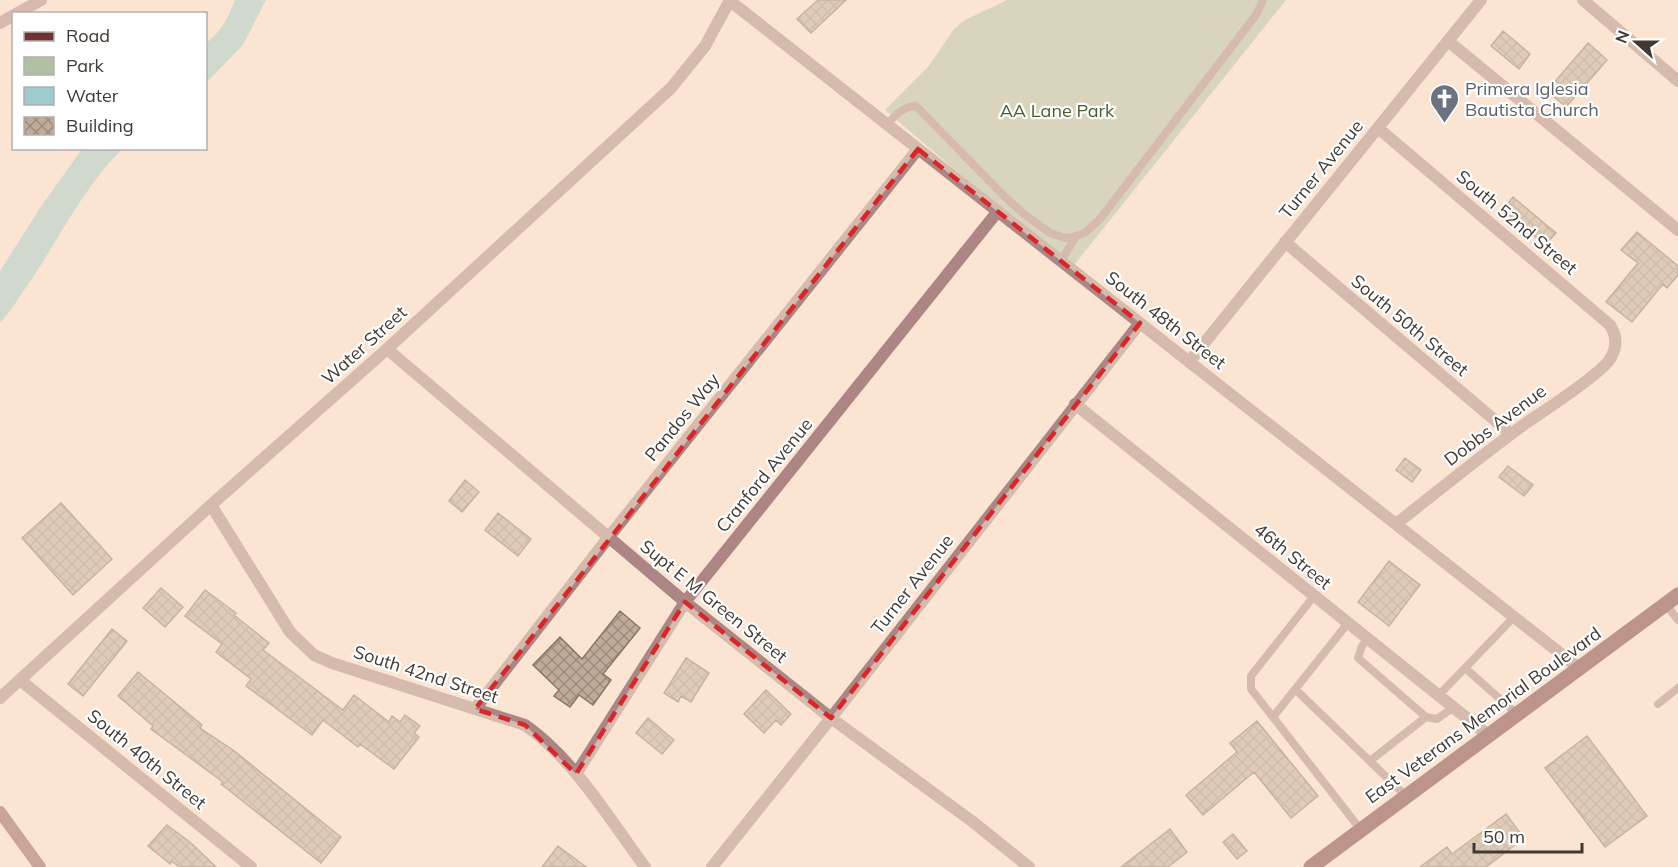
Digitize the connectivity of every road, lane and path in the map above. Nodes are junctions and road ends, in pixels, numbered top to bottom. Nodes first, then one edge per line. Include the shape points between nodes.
1 (41, 0) edge
2 (730, 0) edge
3 (1263, 0) edge
4 (1481, 0) edge
5 (1583, 0) edge
6 (19, 12) edge
7 (1214, 24) dead end
8 (1448, 41) junction
9 (1234, 44) junction
10 (1678, 81) edge
11 (887, 124) junction
12 (1378, 128) junction
13 (918, 149) junction
14 (998, 211) junction
15 (1678, 230) edge
16 (1076, 236) junction
17 (1285, 242) junction
18 (1061, 261) junction
19 (1140, 323) junction
20 (387, 349) junction
21 (1613, 352) joint
22 (1189, 362) junction
23 (1075, 404) junction
24 (1510, 435) junction
25 (211, 505) junction
26 (1396, 524) junction
27 (608, 538) junction
28 (1314, 596) junction
29 (1672, 600) edge
30 (685, 602) junction
31 (1514, 617) junction
32 (1678, 620) edge
33 (1348, 622) junction
34 (1368, 639) junction
35 (1465, 668) junction
36 (1579, 668) junction
37 (20, 680) junction
38 (1678, 688) edge
39 (1296, 689) junction
40 (1439, 695) junction
41 (0, 698) edge
42 (1658, 704) dead end
43 (1454, 707) junction
44 (475, 709) junction
45 (1517, 714) junction
46 (1273, 717) junction
47 (1426, 717) junction
48 (831, 718) junction
49 (1488, 735) junction
50 (1370, 761) junction
51 (576, 774) junction
52 (1406, 796) junction
53 (0, 812) edge
54 (1361, 830) junction
55 (40, 867) edge
56 (251, 867) edge
57 (645, 867) edge
58 (712, 867) edge
59 (1029, 867) edge
60 (1311, 867) edge

1 - 6 street
2 - 11 street, South 48th Street
2 - 20 street, Water Street via 705,46 671,88
3 - 9 lane
4 - 8 street, Turner Avenue
5 - 10 street
7 - 9 path
8 - 12 street, Turner Avenue
8 - 15 street
9 - 16 lane via 1106,211 1085,233
11 - 13 street, South 48th Street
11 - 16 lane via 903,109 916,106 1024,214 1058,236
12 - 17 street, Turner Avenue
12 - 21 street, South 52nd Street via 1610,325 1615,332
13 - 14 street, South 48th Street
13 - 27 street, Pandos Way
14 - 18 street, South 48th Street
14 - 30 street, Cranford Avenue
16 - 18 lane
17 - 22 street, Turner Avenue
17 - 24 street, South 50th Street
18 - 19 street, South 48th Street
19 - 22 street, South 48th Street
19 - 23 street, Turner Avenue
20 - 25 street, Water Street
20 - 27 street, Supt E M Green Street
21 - 24 street, Dobbs Avenue via 1594,374
22 - 26 street, South 48th Street
23 - 28 street, 46th Street
23 - 48 street, Turner Avenue
24 - 26 street, Dobbs Avenue
25 - 37 street, Water Street
25 - 44 street, South 42nd Street via 290,632 314,655
26 - 31 street, South 48th Street
27 - 30 street, Supt E M Green Street
27 - 44 street, Pandos Way
28 - 33 street, 46th Street
28 - 46 lane via 1251,676 1251,689
29 - 32 lane
29 - 36 main road, East Veterans Memorial Boulevard
30 - 48 street, Supt E M Green Street
30 - 51 street, Cranford Avenue
31 - 35 lane
31 - 36 street, South 48th Street
33 - 34 street, 46th Street
33 - 39 lane
34 - 40 street, 46th Street
34 - 47 lane via 1358,658
35 - 40 lane
35 - 45 lane
36 - 45 main road, East Veterans Memorial Boulevard
37 - 41 street, Water Street
37 - 56 street, South 40th Street
38 - 42 lane
39 - 46 lane
39 - 50 lane
40 - 43 street, 46th Street
43 - 47 lane via 1437,718
43 - 49 street, 46th Street
44 - 51 street, South 42nd Street via 525,725
45 - 49 main road, East Veterans Memorial Boulevard
46 - 54 lane
47 - 50 lane
48 - 58 street, Turner Avenue
48 - 59 street, Supt E M Green Street
49 - 52 main road, East Veterans Memorial Boulevard
50 - 52 lane
51 - 57 street, South 42nd Street
52 - 54 main road, East Veterans Memorial Boulevard
53 - 55 main road
54 - 60 main road, East Veterans Memorial Boulevard

